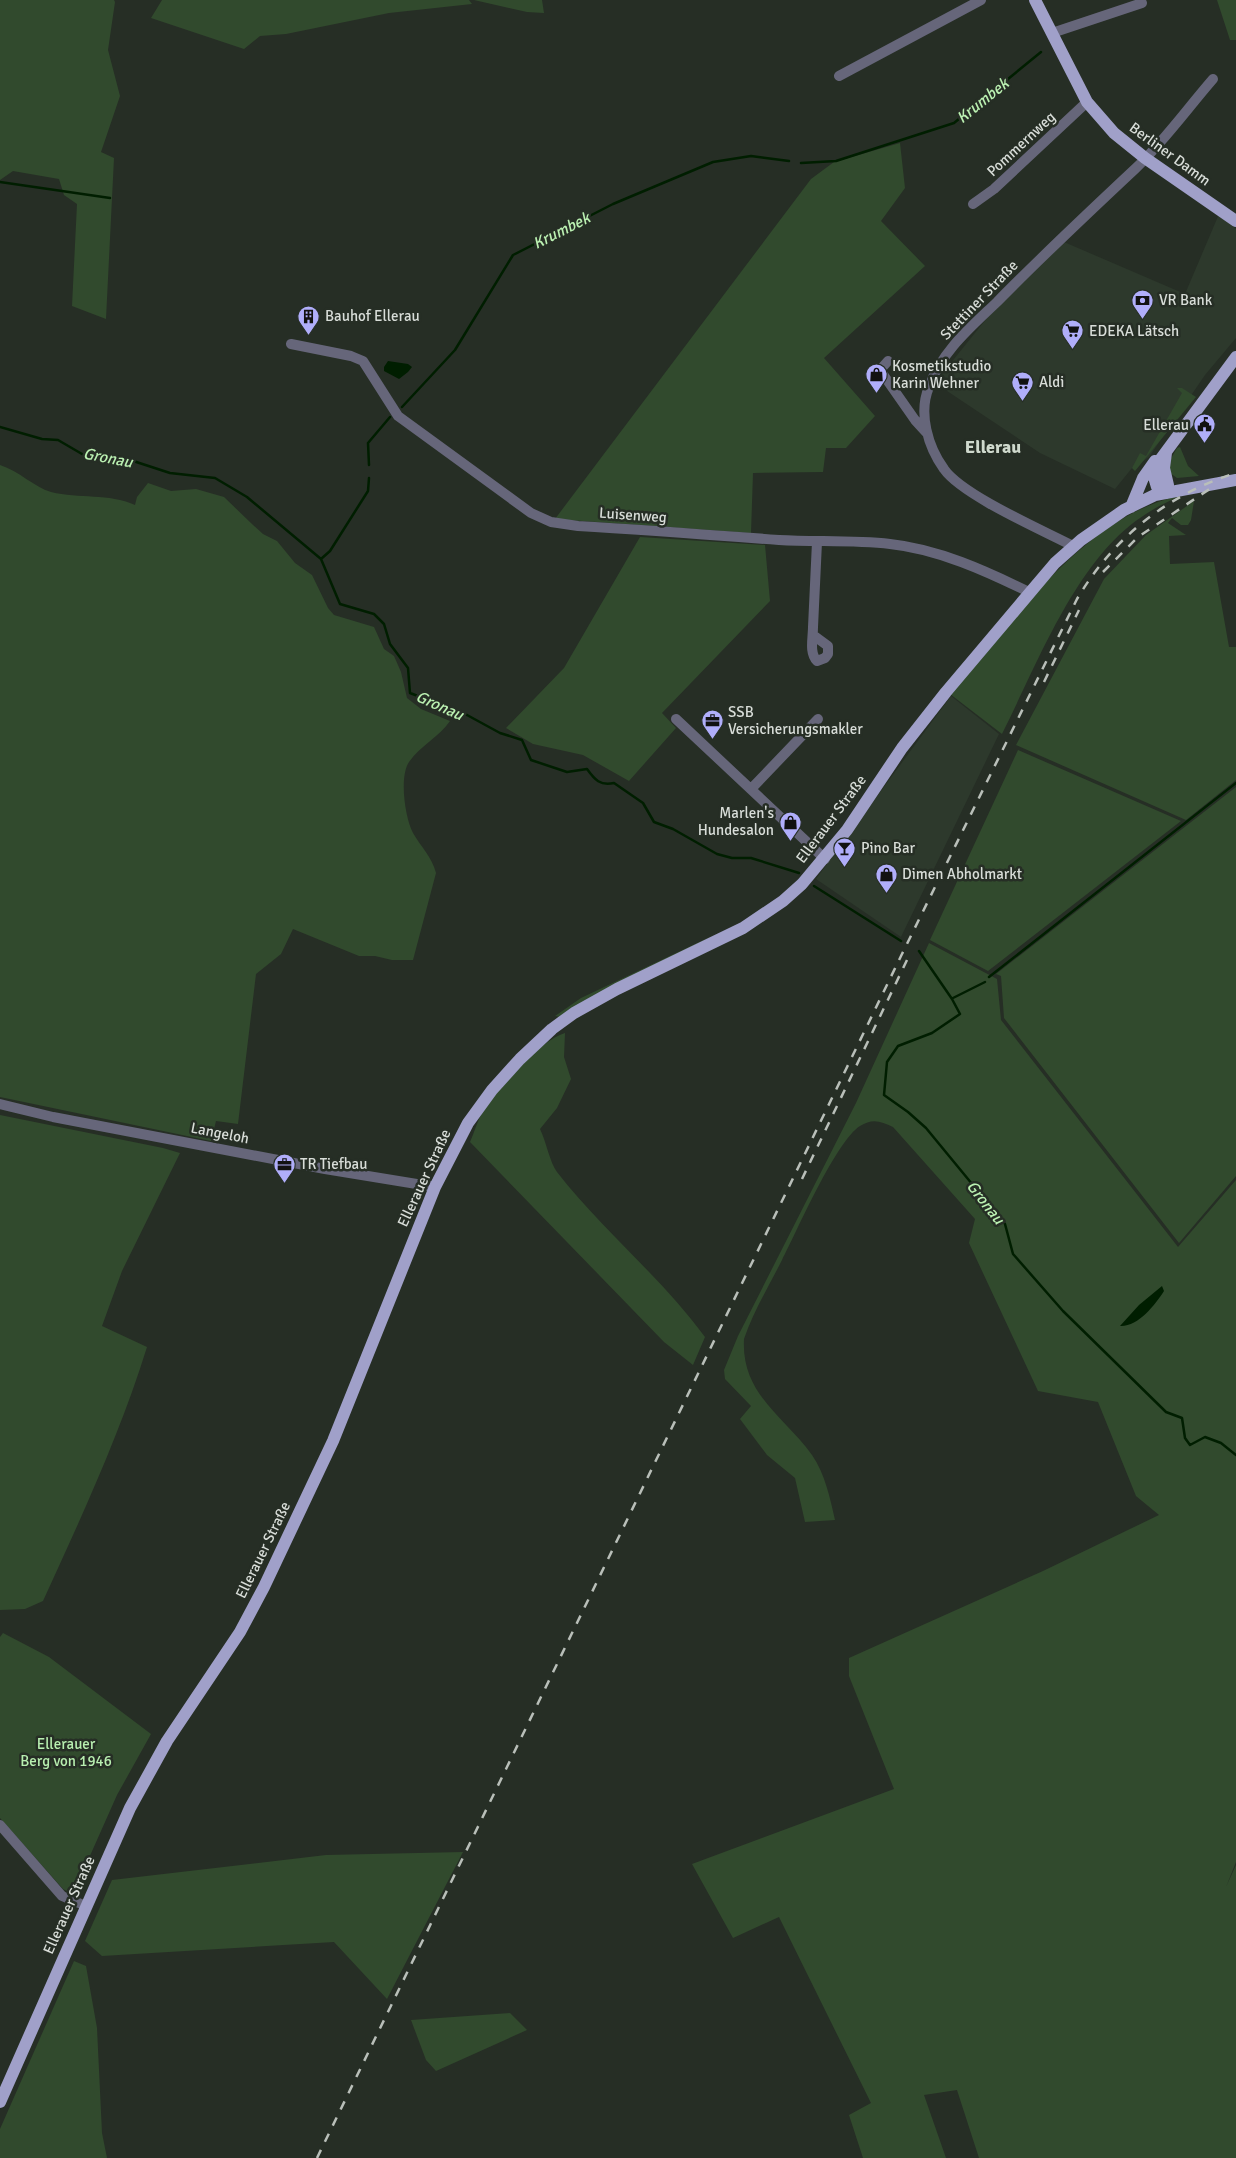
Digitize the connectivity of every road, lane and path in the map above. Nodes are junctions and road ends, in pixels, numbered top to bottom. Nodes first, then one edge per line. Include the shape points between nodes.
1 (980, 0) edge
2 (1035, 0) edge
3 (1142, 3) dead end
4 (1053, 35) junction
5 (839, 76) dead end
6 (1213, 79) dead end
7 (1087, 102) junction
8 (1145, 158) junction
9 (973, 204) dead end
10 (1236, 221) edge
11 (291, 344) dead end
12 (1236, 357) edge
13 (888, 361) dead end
14 (926, 432) junction
15 (1167, 448) junction
16 (1236, 478) edge
17 (1163, 491) junction
18 (1131, 506) junction
19 (816, 542) junction
20 (1073, 546) junction
21 (1030, 592) junction
22 (813, 635) dead end
23 (676, 719) dead end
24 (818, 719) dead end
25 (751, 789) junction
26 (825, 859) junction
27 (0, 1104) edge
28 (434, 1187) junction
29 (0, 1825) edge
30 (86, 1906) junction
31 (0, 2102) edge

1 - 5 street
2 - 4 main road, Berliner Damm
3 - 4 street
4 - 7 main road, Berliner Damm
6 - 8 street, Stettiner Straße
7 - 8 main road, Berliner Damm via 1114,133
7 - 9 street, Pommernweg via 994,189
8 - 10 main road, Berliner Damm
8 - 14 street, Stettiner Straße via 957,342 936,370 928,389
11 - 19 street, Luisenweg via 363,361 398,416 531,513 551,522
12 - 15 main road
13 - 14 street via 880,370
14 - 20 street, Stettiner Straße via 944,470 958,484
15 - 17 main road via 1154,471 1155,481
15 - 18 main road via 1146,471
16 - 17 main road, Ellerauer Straße
17 - 18 main road, Ellerauer Straße
18 - 20 main road, Ellerauer Straße
19 - 21 street, Luisenweg via 867,542 925,551
19 - 22 street
20 - 21 main road, Ellerauer Straße
21 - 26 main road, Ellerauer Straße via 902,748
23 - 25 street
24 - 25 street
25 - 26 street
26 - 28 main road, Ellerauer Straße via 782,901 743,928 617,989 552,1029 492,1090 468,1123
27 - 28 street, Langeloh via 62,1119
28 - 30 main road, Ellerauer Straße via 318,1475 240,1632 167,1742 133,1801
29 - 30 street via 62,1896
30 - 31 main road, Ellerauer Straße

